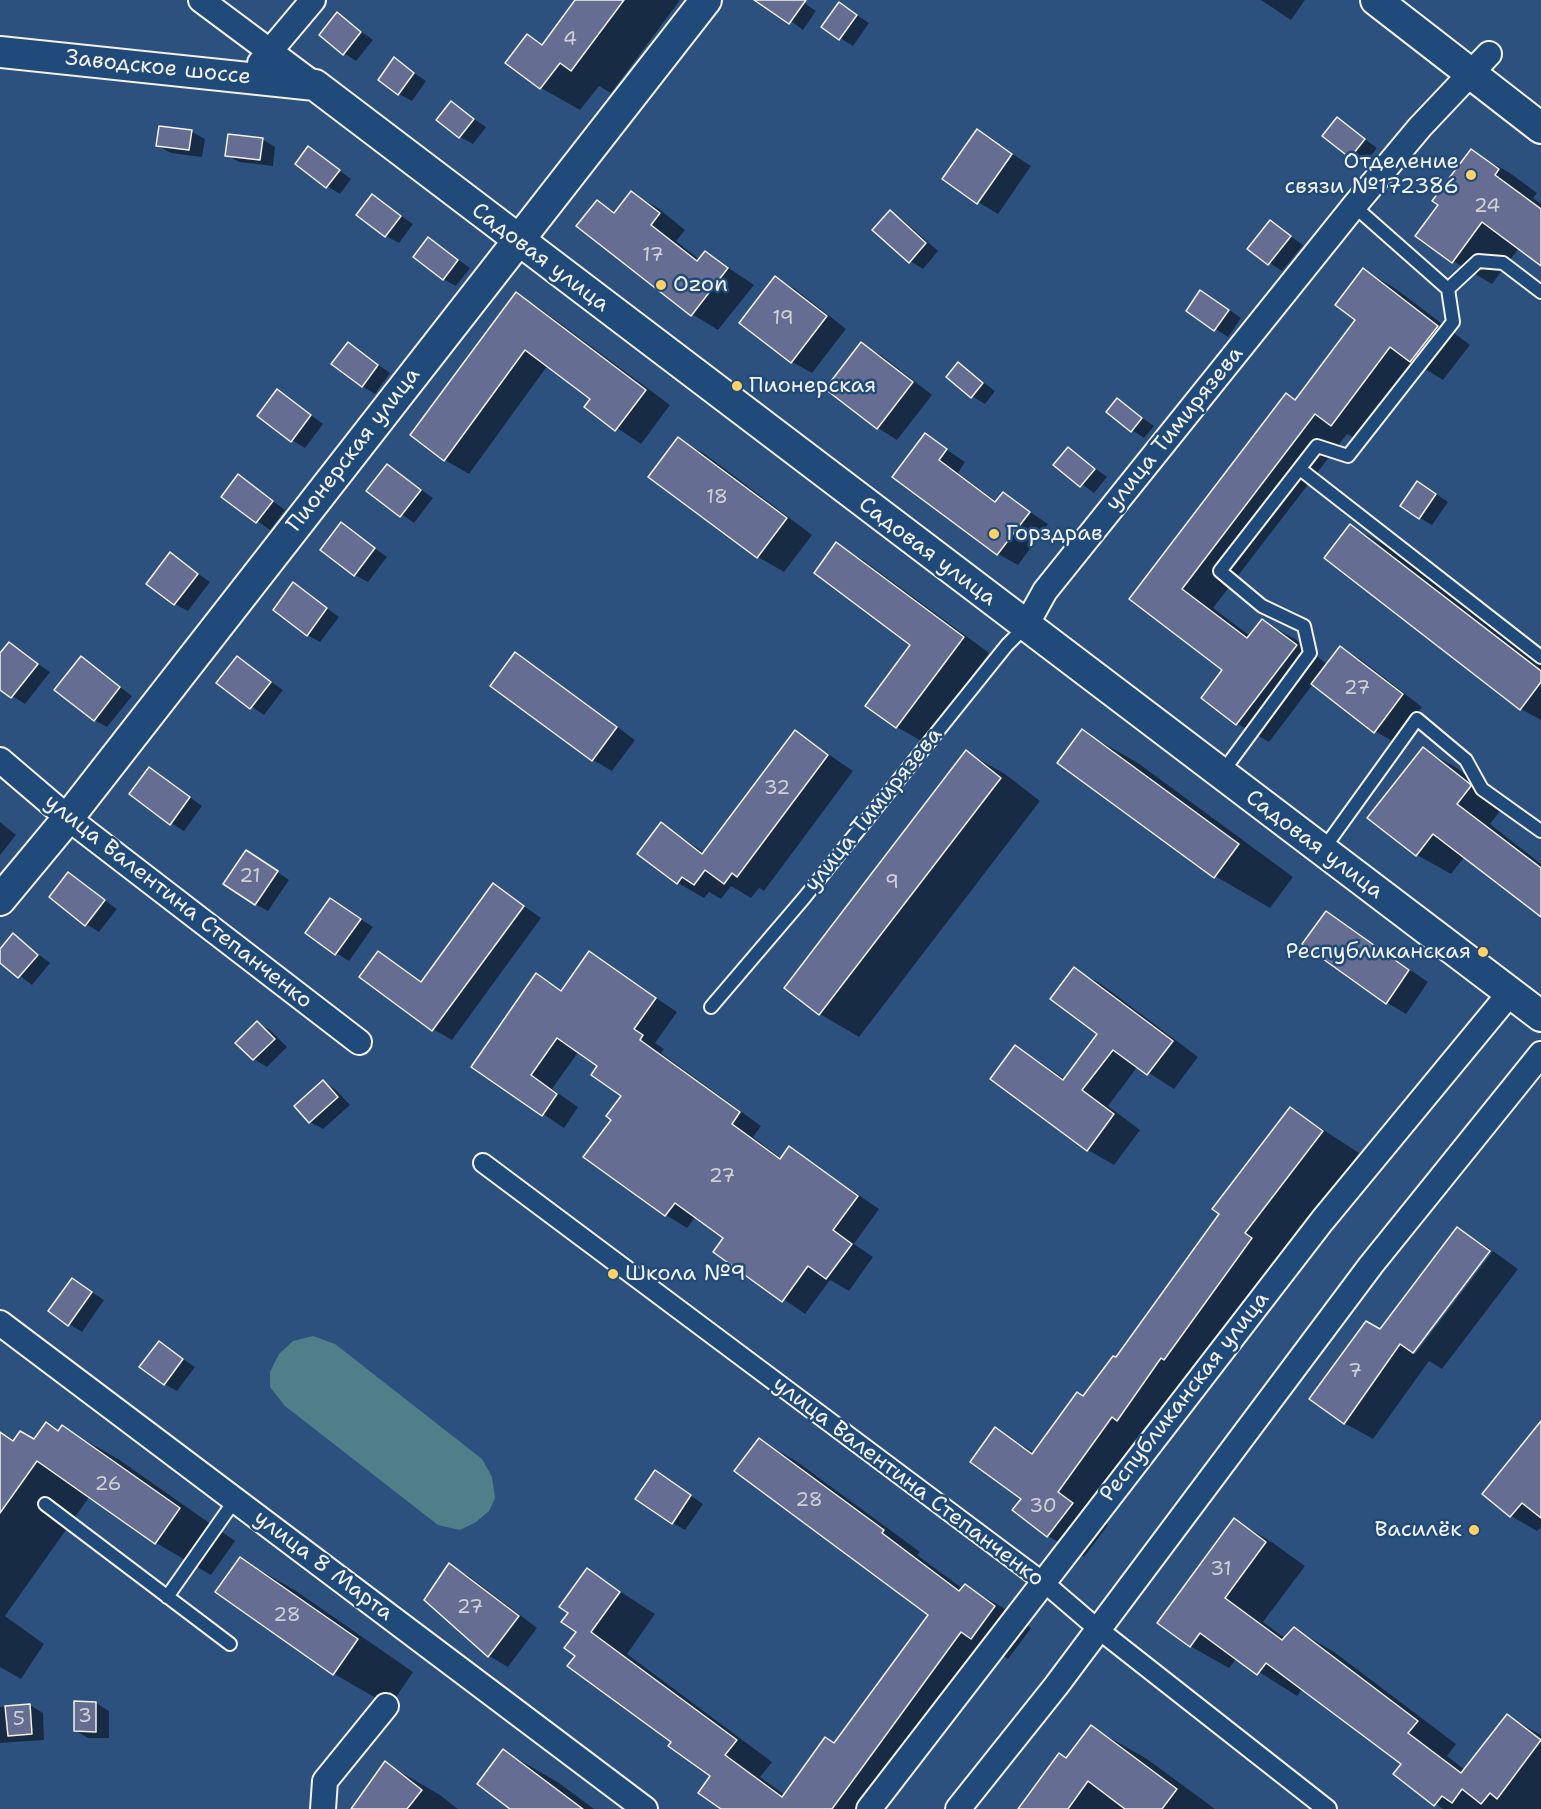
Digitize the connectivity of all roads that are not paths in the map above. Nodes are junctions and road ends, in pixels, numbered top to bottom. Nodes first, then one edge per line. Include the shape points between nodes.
1 (201, 0) edge
2 (313, 0) edge
3 (706, 0) edge
4 (1376, 0) edge
5 (0, 52) edge
6 (270, 52) junction
7 (1480, 63) junction
8 (249, 77) junction
9 (315, 85) junction
10 (1541, 128) edge
11 (1354, 206) junction
12 (517, 240) junction
13 (1448, 289) junction
14 (1541, 292) edge
15 (1300, 469) junction
16 (1025, 627) junction
17 (1541, 657) edge
18 (0, 760) edge
19 (1221, 775) junction
20 (68, 818) junction
21 (1541, 831) edge
22 (1322, 851) junction
23 (0, 900) edge
24 (1510, 993) junction
25 (711, 1007) dead end
26 (1541, 1016) edge
27 (359, 1042) dead end
28 (1541, 1054) edge
29 (483, 1163) dead end
30 (0, 1323) edge
31 (235, 1500) junction
32 (45, 1504) dead end
33 (1042, 1581) junction
34 (167, 1598) junction
35 (1098, 1629) junction
36 (230, 1644) dead end
37 (386, 1706) dead end
38 (323, 1809) edge
39 (645, 1809) edge
40 (869, 1809) edge
41 (958, 1809) edge
42 (1327, 1809) edge

1 - 6 street
2 - 6 street
3 - 12 street, Пионерская улица
4 - 7 street
5 - 8 street, Заводское шоссе
6 - 8 street
6 - 9 street
7 - 10 street
7 - 11 street, улица Тимирязева via 1420,126
8 - 9 street, Заводское шоссе
9 - 12 street, Садовая улица
11 - 13 lane
11 - 16 street, улица Тимирязева via 1045,591
12 - 16 street, Садовая улица
12 - 20 street, Пионерская улица
13 - 14 lane via 1478,261 1503,263
13 - 15 lane via 1453,322 1348,456 1317,446
15 - 17 lane
15 - 19 lane via 1220,571 1262,606 1304,626 1310,653
16 - 19 street, Садовая улица
16 - 25 lane, улица Тимирязева
18 - 20 street, улица Валентина Степанченко
19 - 22 street, Садовая улица
20 - 23 street, Пионерская улица
20 - 27 street, улица Валентина Степанченко
21 - 22 lane via 1482,789 1466,760 1417,719
22 - 24 street, Садовая улица
24 - 26 street, Садовая улица
24 - 33 street, Республиканская улица via 1322,1221
28 - 35 street via 1371,1264
29 - 33 street, улица Валентина Степанченко
30 - 31 street, улица 8 Марта
31 - 34 lane
31 - 39 street, улица 8 Марта
32 - 34 lane
33 - 35 street, улица Валентина Степанченко
33 - 40 street, Республиканская улица
34 - 36 lane
35 - 41 street
35 - 42 street, улица Валентина Степанченко
37 - 38 street via 325,1780

